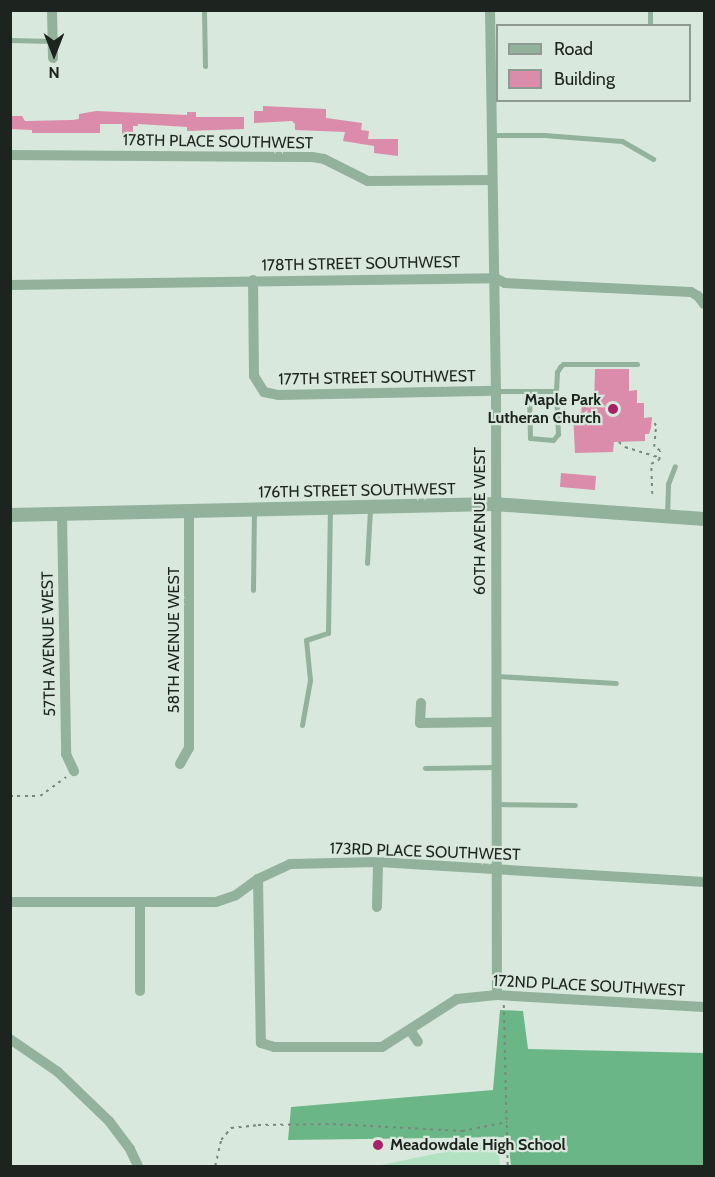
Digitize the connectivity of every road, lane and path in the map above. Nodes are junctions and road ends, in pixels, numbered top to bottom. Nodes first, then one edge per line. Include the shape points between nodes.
1 (52, 10) edge
2 (204, 10) edge
3 (490, 10) edge
4 (494, 38) edge
5 (10, 40) edge
6 (52, 41) junction
7 (53, 58) dead end
8 (204, 66) dead end
9 (491, 135) junction
10 (10, 155) edge
11 (653, 159) dead end
12 (492, 180) junction
13 (495, 278) junction
14 (254, 280) junction
15 (10, 285) edge
16 (705, 304) edge
17 (637, 364) dead end
18 (496, 391) junction
19 (529, 391) junction
20 (556, 391) junction
21 (653, 422) dead end
22 (618, 442) dead end
23 (659, 457) junction
24 (675, 466) dead end
25 (652, 494) dead end
26 (494, 504) junction
27 (370, 507) junction
28 (330, 508) junction
29 (254, 510) junction
30 (189, 512) junction
31 (63, 514) junction
32 (10, 515) edge
33 (668, 516) junction
34 (705, 519) edge
35 (368, 563) dead end
36 (254, 590) dead end
37 (495, 676) junction
38 (616, 683) dead end
39 (421, 703) dead end
40 (496, 722) junction
41 (302, 725) dead end
42 (180, 764) dead end
43 (496, 767) junction
44 (425, 768) dead end
45 (74, 771) joint
46 (10, 796) edge
47 (496, 804) junction
48 (575, 805) dead end
49 (378, 862) junction
50 (497, 869) junction
51 (258, 879) junction
52 (705, 882) edge
53 (10, 902) edge
54 (141, 903) junction
55 (377, 907) dead end
56 (140, 991) dead end
57 (500, 995) junction
58 (705, 1007) edge
59 (410, 1030) junction
60 (10, 1039) edge
61 (418, 1042) dead end
62 (507, 1122) junction
63 (138, 1167) edge
64 (215, 1167) edge
65 (508, 1167) edge

1 - 6 street
2 - 8 lane
3 - 4 street, 60TH AVENUE WEST
4 - 9 street, 60TH AVENUE WEST
5 - 6 lane
6 - 7 street
9 - 11 lane via 622,141
9 - 12 street, 60TH AVENUE WEST
10 - 12 street, 178TH PLACE SOUTHWEST via 312,157 368,181
12 - 13 street, 60TH AVENUE WEST
13 - 14 street, 178TH STREET SOUTHWEST
13 - 16 street, 178TH STREET SOUTHWEST via 505,283 691,292
13 - 18 street, 60TH AVENUE WEST
14 - 15 street, 178TH STREET SOUTHWEST
14 - 18 street, 177TH STREET SOUTHWEST via 254,376 260,389 278,395
17 - 20 lane via 563,364 557,372
18 - 19 lane
18 - 26 street, 60TH AVENUE WEST
19 - 20 lane
19 - 20 lane via 530,438 552,440 558,434
21 - 23 path via 654,447 660,451
22 - 23 path via 633,451
23 - 25 path via 651,464
24 - 33 lane via 668,484
26 - 27 street, 176TH STREET SOUTHWEST
26 - 33 street, 176TH STREET SOUTHWEST
26 - 37 street, 60TH AVENUE WEST
27 - 28 street, 176TH STREET SOUTHWEST
27 - 35 lane
28 - 29 street, 176TH STREET SOUTHWEST
28 - 41 lane via 328,633 306,640 310,680
29 - 30 street, 176TH STREET SOUTHWEST
29 - 36 lane
30 - 31 street, 176TH STREET SOUTHWEST
30 - 42 street, 58TH AVENUE WEST via 189,748
31 - 32 street, 176TH STREET SOUTHWEST
31 - 45 street, 57TH AVENUE WEST via 66,754
33 - 34 street, 176TH STREET SOUTHWEST
37 - 38 lane
37 - 40 street, 60TH AVENUE WEST
39 - 40 street via 420,723
40 - 43 street, 60TH AVENUE WEST
43 - 44 lane
43 - 47 street, 60TH AVENUE WEST
45 - 46 path via 40,796
47 - 48 lane
47 - 50 street, 60TH AVENUE WEST
49 - 50 street, 173RD PLACE SOUTHWEST
49 - 51 street, 173RD PLACE SOUTHWEST via 290,864
49 - 55 street
50 - 52 street, 173RD PLACE SOUTHWEST
50 - 57 street, 60TH AVENUE WEST
51 - 54 street, 173RD PLACE SOUTHWEST via 236,895 216,902
51 - 59 street, 172ND PLACE SOUTHWEST via 261,1043 274,1047 382,1047
53 - 54 street, 173RD PLACE SOUTHWEST
54 - 56 street
57 - 58 street, 172ND PLACE SOUTHWEST
57 - 59 street, 172ND PLACE SOUTHWEST via 457,999
57 - 62 path
59 - 61 street
60 - 63 street via 58,1072 100,1113 130,1149
62 - 64 path via 462,1131 333,1124 231,1128 221,1140
62 - 65 path

